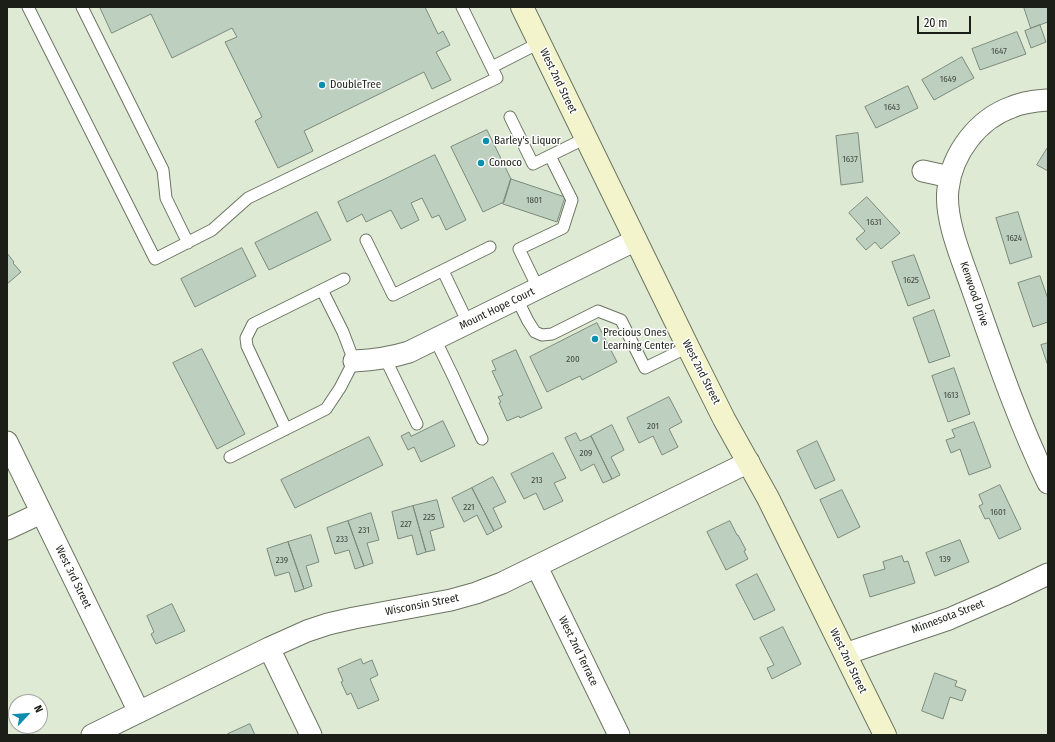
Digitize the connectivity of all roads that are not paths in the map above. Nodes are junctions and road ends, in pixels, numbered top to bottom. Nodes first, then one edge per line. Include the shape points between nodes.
1 (28, 7) edge
2 (82, 7) edge
3 (462, 7) edge
4 (522, 7) edge
5 (539, 43) junction
6 (492, 67) junction
7 (1048, 100) edge
8 (510, 117) dead end
9 (586, 138) junction
10 (550, 156) junction
11 (923, 170) dead end
12 (950, 177) junction
13 (366, 240) dead end
14 (636, 240) junction
15 (188, 243) junction
16 (490, 248) dead end
17 (443, 270) junction
18 (344, 280) dead end
19 (538, 288) junction
20 (322, 290) junction
21 (517, 299) junction
22 (468, 323) junction
23 (435, 339) junction
24 (688, 347) junction
25 (385, 358) junction
26 (354, 361) junction
27 (417, 424) dead end
28 (286, 430) junction
29 (482, 439) dead end
30 (7, 442) edge
31 (230, 458) dead end
32 (748, 462) junction
33 (1048, 483) edge
34 (41, 513) junction
35 (7, 529) edge
36 (537, 567) junction
37 (1048, 574) edge
38 (269, 648) junction
39 (845, 654) junction
40 (138, 712) junction
41 (92, 735) edge
42 (311, 735) edge
43 (619, 735) edge
44 (884, 735) edge

1 - 15 lane via 155,259
2 - 15 lane via 163,170 166,198
3 - 6 lane
4 - 5 street, West 2nd Street
5 - 6 lane
5 - 9 street, West 2nd Street
6 - 15 lane via 497,78 248,198 212,230
7 - 12 street, Kenwood Drive via 1013,106 983,124 959,154
8 - 10 lane via 533,164
9 - 10 lane
9 - 14 street, West 2nd Street
10 - 19 lane via 572,200 563,228 519,249
11 - 12 street
12 - 33 street, Kenwood Drive via 947,206 954,236 1005,384
13 - 17 lane via 393,295
14 - 19 street, Mount Hope Court
14 - 24 street, West 2nd Street
16 - 17 lane
17 - 22 lane
18 - 20 lane
19 - 21 street, Mount Hope Court
20 - 26 lane
20 - 28 lane via 253,324 246,338 247,346
21 - 22 street, Mount Hope Court
21 - 24 lane via 535,332 542,335 552,334 598,311 621,320 645,368
22 - 23 street, Mount Hope Court
23 - 25 street, Mount Hope Court via 409,352
23 - 29 lane
24 - 32 street, West 2nd Street
25 - 26 street, Mount Hope Court
25 - 27 lane
26 - 28 lane via 326,409
28 - 31 lane
30 - 34 street, West 3rd Street
32 - 36 street, Wisconsin Street
32 - 39 street, West 2nd Street
34 - 35 street
34 - 40 street, West 3rd Street
36 - 38 street, Wisconsin Street via 476,593 328,624
36 - 43 street, West 2nd Terrace
37 - 39 street, Minnesota Street via 949,619
38 - 40 street, Wisconsin Street
38 - 42 street
39 - 44 street, West 2nd Street
40 - 41 street, Wisconsin Street

